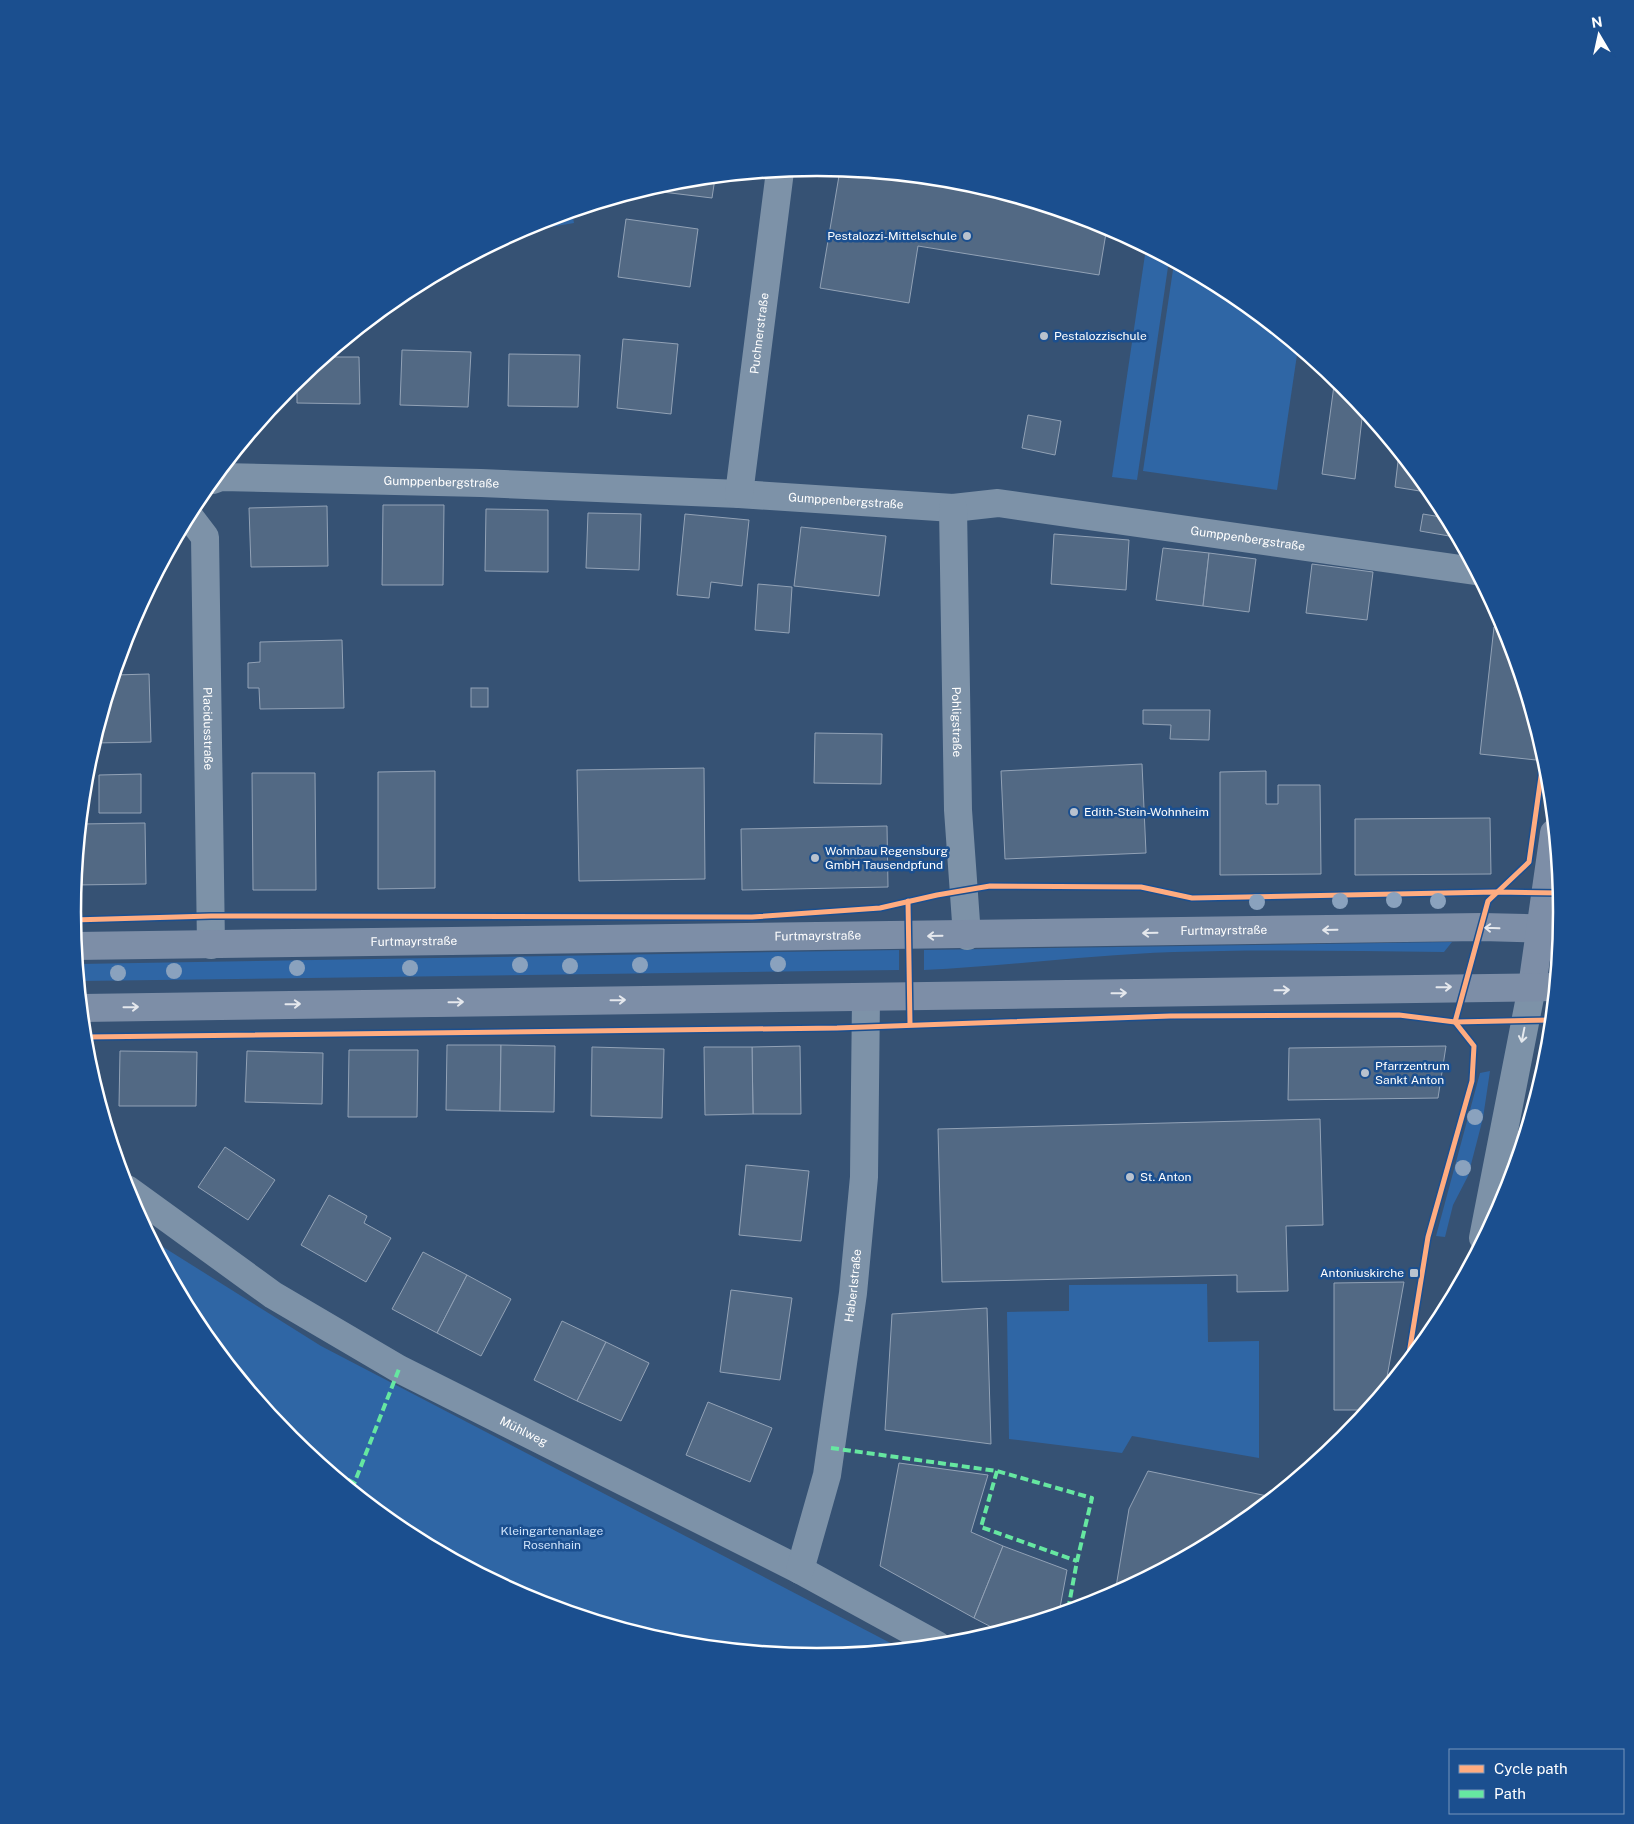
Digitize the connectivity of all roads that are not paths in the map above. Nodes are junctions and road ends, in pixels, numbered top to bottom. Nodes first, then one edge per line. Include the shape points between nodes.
1 (779, 178) edge
2 (224, 477) edge
3 (740, 494) junction
4 (953, 508) junction
5 (193, 522) edge
6 (1468, 570) edge
7 (1552, 884) edge
8 (1550, 929) edge
9 (967, 936) junction
10 (211, 945) junction
11 (82, 946) edge
12 (1543, 987) edge
13 (866, 997) junction
14 (88, 1008) edge
15 (139, 1199) edge
16 (1490, 1209) edge
17 (800, 1570) junction
18 (926, 1639) edge

1 - 3 street, Puchnerstraße
2 - 3 street, Gumppenbergstraße via 481,483
3 - 4 street, Gumppenbergstraße
4 - 6 street, Gumppenbergstraße via 998,503
4 - 9 street, Pohligstraße via 958,810
5 - 10 street, Placidusstraße via 205,537
7 - 8 main road
8 -> 9 main road, Furtmayrstraße via 1482,927
8 - 12 main road
9 -> 10 main road, Furtmayrstraße
10 - 11 main road, Furtmayrstraße
13 -> 12 main road
12 -> 16 street
14 -> 13 main road
13 - 17 street, Haberlstraße via 864,1177 853,1293 827,1475
15 - 17 street, Mühlweg via 274,1295 399,1369
17 - 18 street, Mühlweg

